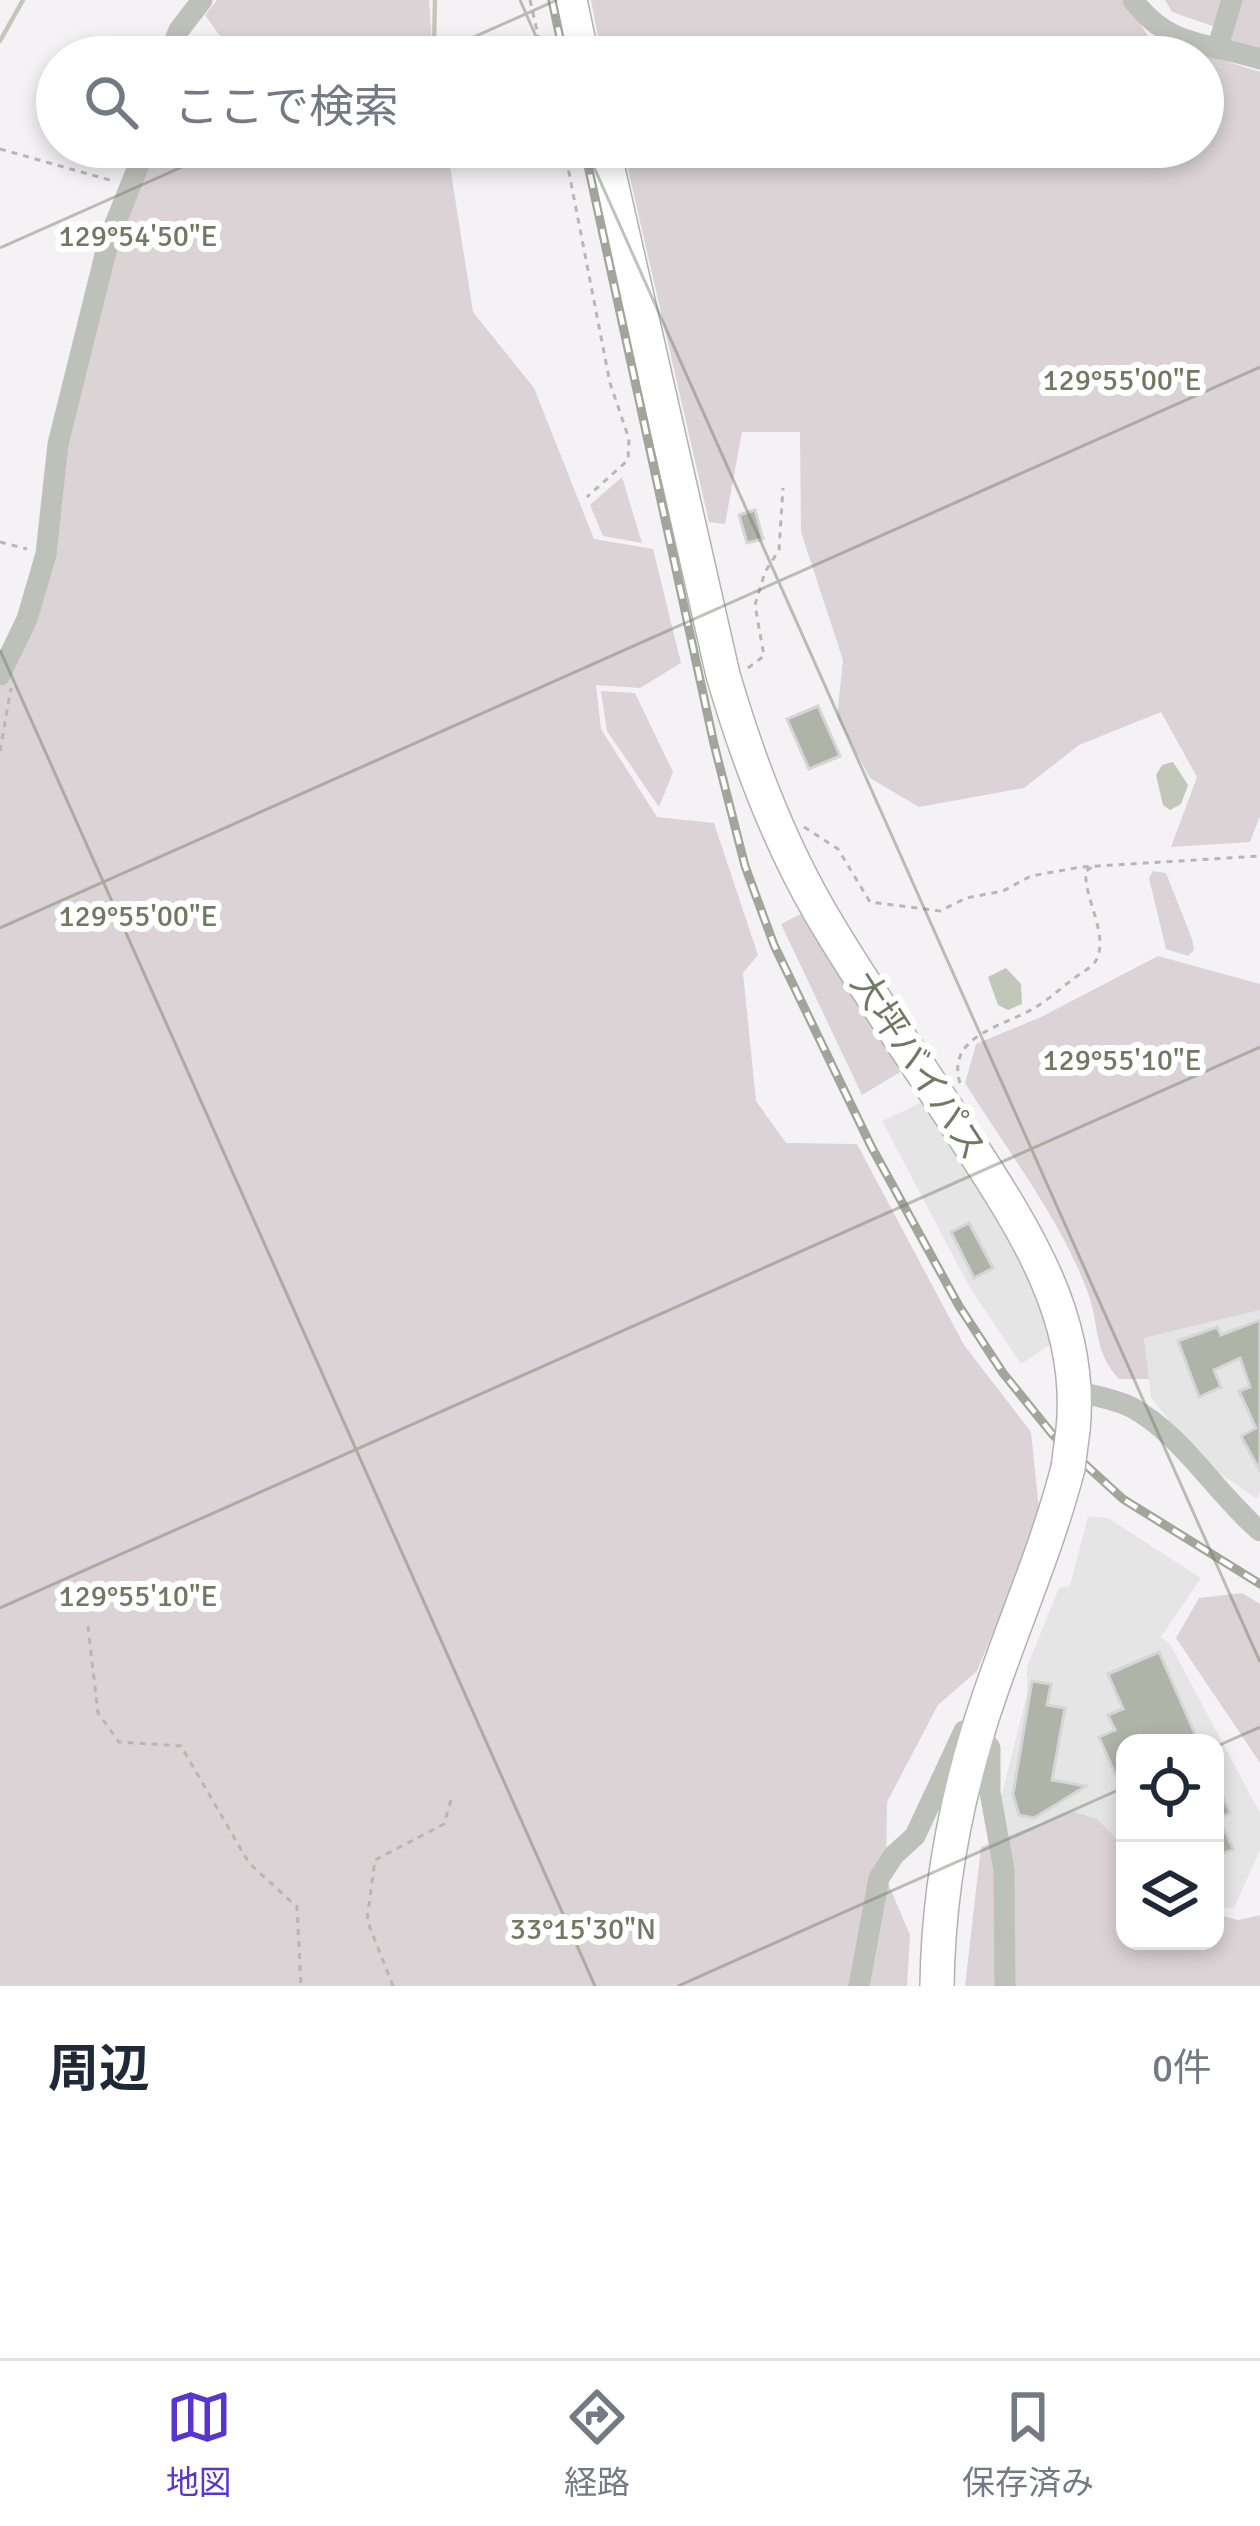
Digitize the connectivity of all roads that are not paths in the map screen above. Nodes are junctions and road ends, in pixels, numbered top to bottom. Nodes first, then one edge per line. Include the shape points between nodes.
1 (202, 0) edge
2 (570, 0) edge
3 (1133, 0) edge
4 (1232, 0) edge
5 (177, 36) edge
6 (578, 36) edge
7 (1170, 36) edge
8 (1221, 36) edge
9 (1224, 48) edge
10 (1260, 59) edge
11 (139, 168) edge
12 (608, 168) edge
13 (3, 671) edge
14 (1077, 1391) junction
15 (1260, 1532) edge
16 (978, 1730) junction
17 (859, 1986) edge
18 (937, 1986) edge
19 (1005, 1986) edge

1 - 5 street
2 - 6 highway
3 - 7 street
4 - 8 street
9 - 10 street
11 - 13 street via 109,239 58,444 46,554
12 - 14 highway, 大坪バイパス via 745,747 819,911 1024,1227 1056,1301
14 - 15 street via 1127,1405 1155,1423
14 - 16 highway, 大坪バイパス, bridge via 1049,1540
16 - 17 street via 964,1731 915,1836 879,1878
16 - 18 highway, 大坪バイパス via 951,1838
16 - 19 street via 990,1748 1004,1870

